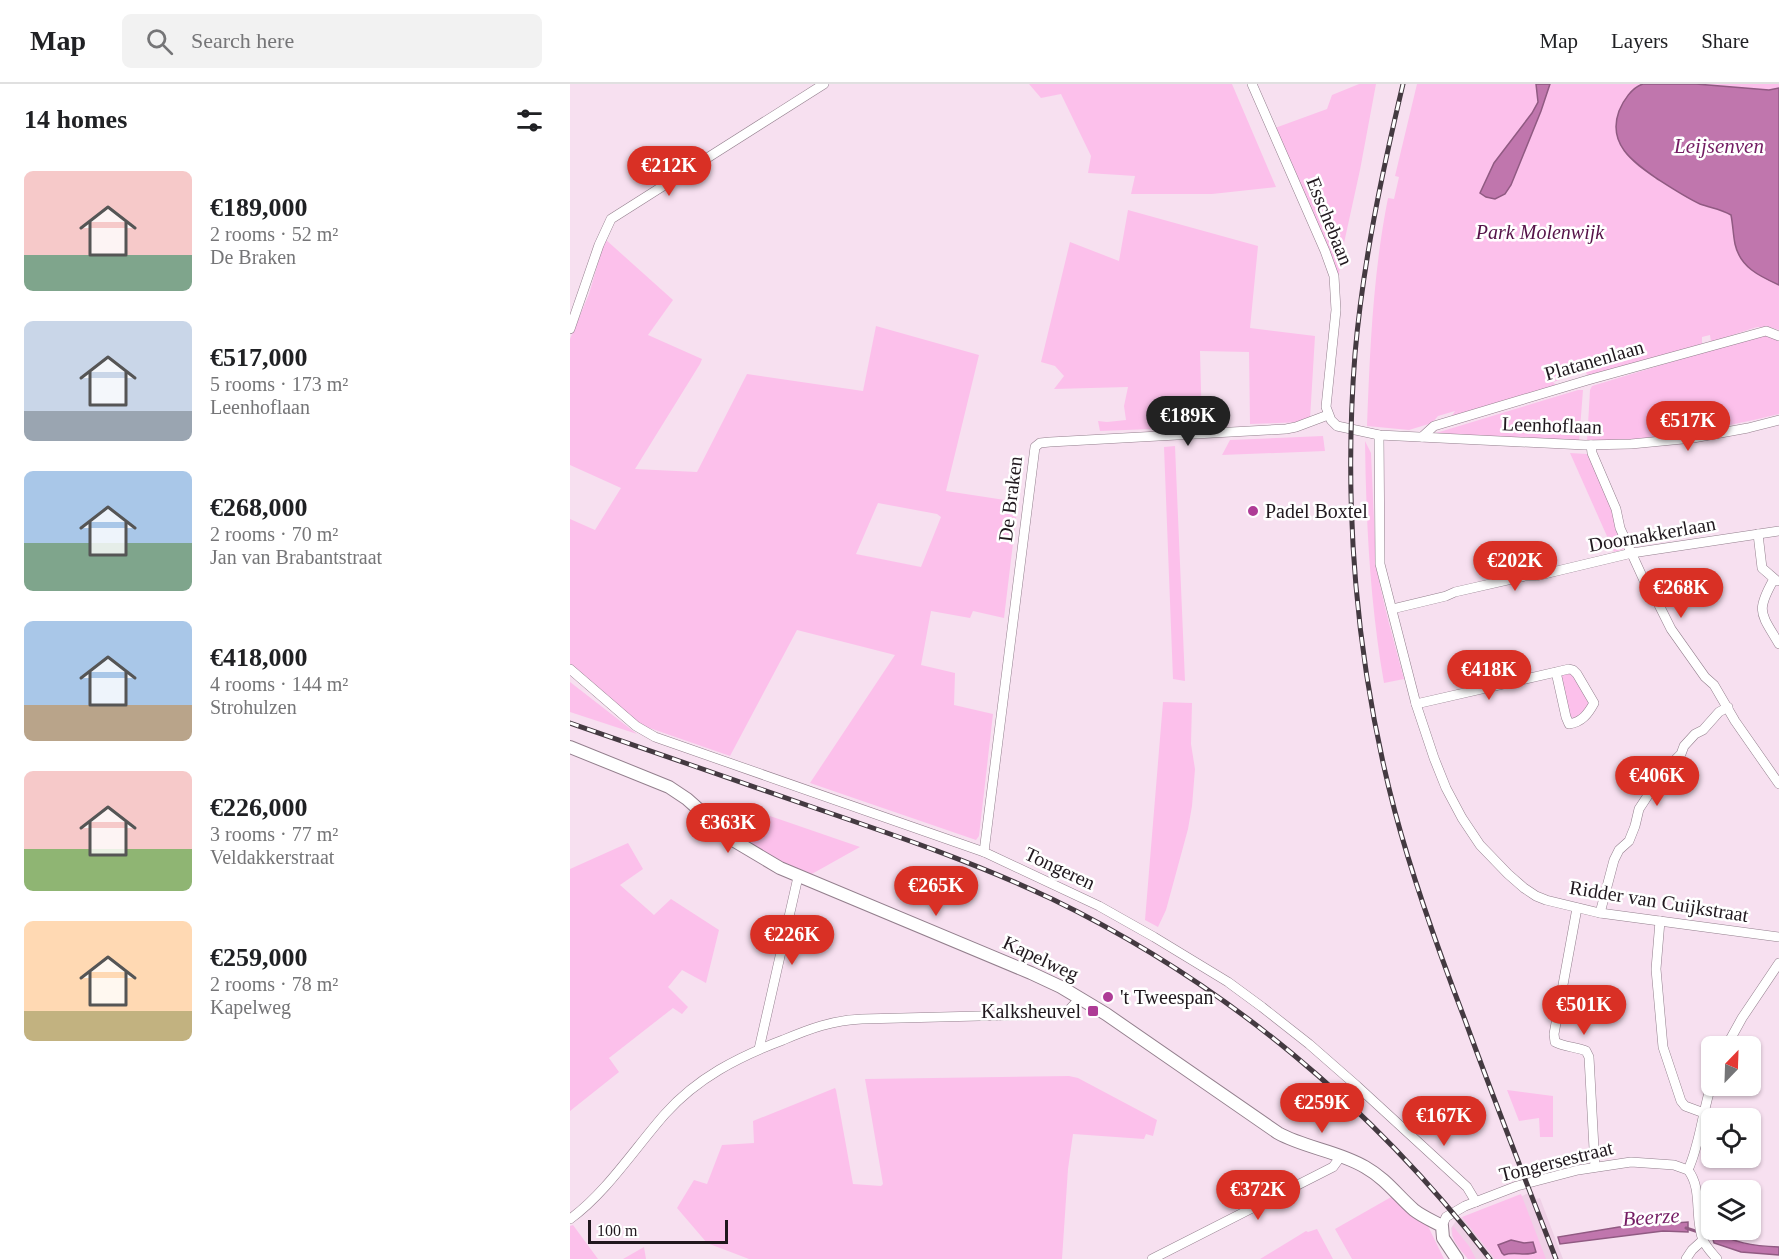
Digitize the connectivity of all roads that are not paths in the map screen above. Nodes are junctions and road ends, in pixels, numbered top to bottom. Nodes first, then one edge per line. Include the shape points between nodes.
1 (824, 84) edge
2 (1252, 84) edge
3 (570, 329) edge
4 (1779, 336) edge
5 (1328, 415) junction
6 (1779, 420) edge
7 (1379, 435) junction
8 (1422, 437) junction
9 (1591, 445) junction
10 (1779, 531) edge
11 (1758, 534) junction
12 (1632, 553) junction
13 (1776, 581) edge
14 (1392, 609) junction
15 (1779, 644) edge
16 (570, 669) edge
17 (1556, 672) junction
18 (1416, 704) junction
19 (1728, 707) junction
20 (570, 747) edge
21 (1779, 784) edge
22 (984, 852) junction
23 (798, 877) junction
24 (1577, 908) junction
25 (1600, 913) junction
26 (1660, 921) junction
27 (1779, 937) edge
28 (1779, 963) edge
29 (1080, 998) junction
30 (1732, 1036) edge
31 (759, 1049) junction
32 (1701, 1112) edge
33 (1701, 1129) edge
34 (1341, 1156) junction
35 (1595, 1167) junction
36 (1688, 1170) junction
37 (1476, 1202) junction
38 (570, 1219) edge
39 (1443, 1226) junction
40 (1701, 1232) edge
41 (1702, 1240) edge
42 (1704, 1240) edge
43 (1152, 1259) edge
44 (1457, 1259) edge
45 (1686, 1259) edge
46 (1717, 1259) edge

1 - 3 street via 611,219
2 - 5 street, Esschebaan via 1334,276 1336,310 1326,397
4 - 8 street, Platanenlaan via 1766,331 1588,380 1434,426
5 - 7 street, Leenhoflaan via 1337,426
5 - 22 street, De Braken via 1287,429 1050,442 1035,447
6 - 9 street, Leenhoflaan via 1693,438
7 - 8 street, Leenhoflaan
7 - 14 street, Ridder van Cuijkstraat via 1380,564
8 - 9 street, Leenhoflaan
9 - 12 street
10 - 11 street, Doornakkerlaan
11 - 12 street, Doornakkerlaan
11 - 13 street via 1762,568
12 - 14 street, Doornakkerlaan
12 - 19 street via 1671,629
13 - 15 street via 1762,600 1763,616
14 - 18 street, Ridder van Cuijkstraat
16 - 22 street, Tongeren via 636,726 655,737
17 - 17 street via 1573,670 1593,698 1592,708 1578,723 1569,724
17 - 18 street
18 - 24 street, Ridder van Cuijkstraat via 1446,788 1480,844 1530,892
19 - 21 street
19 - 25 street via 1684,746 1639,809 1629,841 1614,860
20 - 23 main road, Kapelweg via 669,787 721,831
22 - 37 street, Tongeren via 1099,906 1237,988 1364,1092 1467,1187
23 - 29 main road, Kapelweg via 1031,973
23 - 31 street
24 - 25 street, Ridder van Cuijkstraat
24 - 35 street via 1554,1034 1555,1042 1586,1051 1589,1057
25 - 26 street, Ridder van Cuijkstraat
26 - 27 street, Ridder van Cuijkstraat
26 - 32 street via 1656,969 1663,1047 1682,1101
28 - 30 street
29 - 31 street via 1062,1014 835,1022
29 - 34 main road, Kapelweg via 1278,1133
31 - 38 street via 715,1071 680,1098 591,1201
33 - 36 street
34 - 39 main road, Kapelweg via 1378,1175 1414,1209
34 - 43 street via 1333,1167
35 - 36 street, Tongersestraat via 1642,1162
35 - 37 street, Tongersestraat via 1531,1182
36 - 40 street via 1696,1185
37 - 39 street, Tongersestraat via 1449,1215
39 - 44 main road via 1443,1238
41 - 45 street
42 - 46 street

